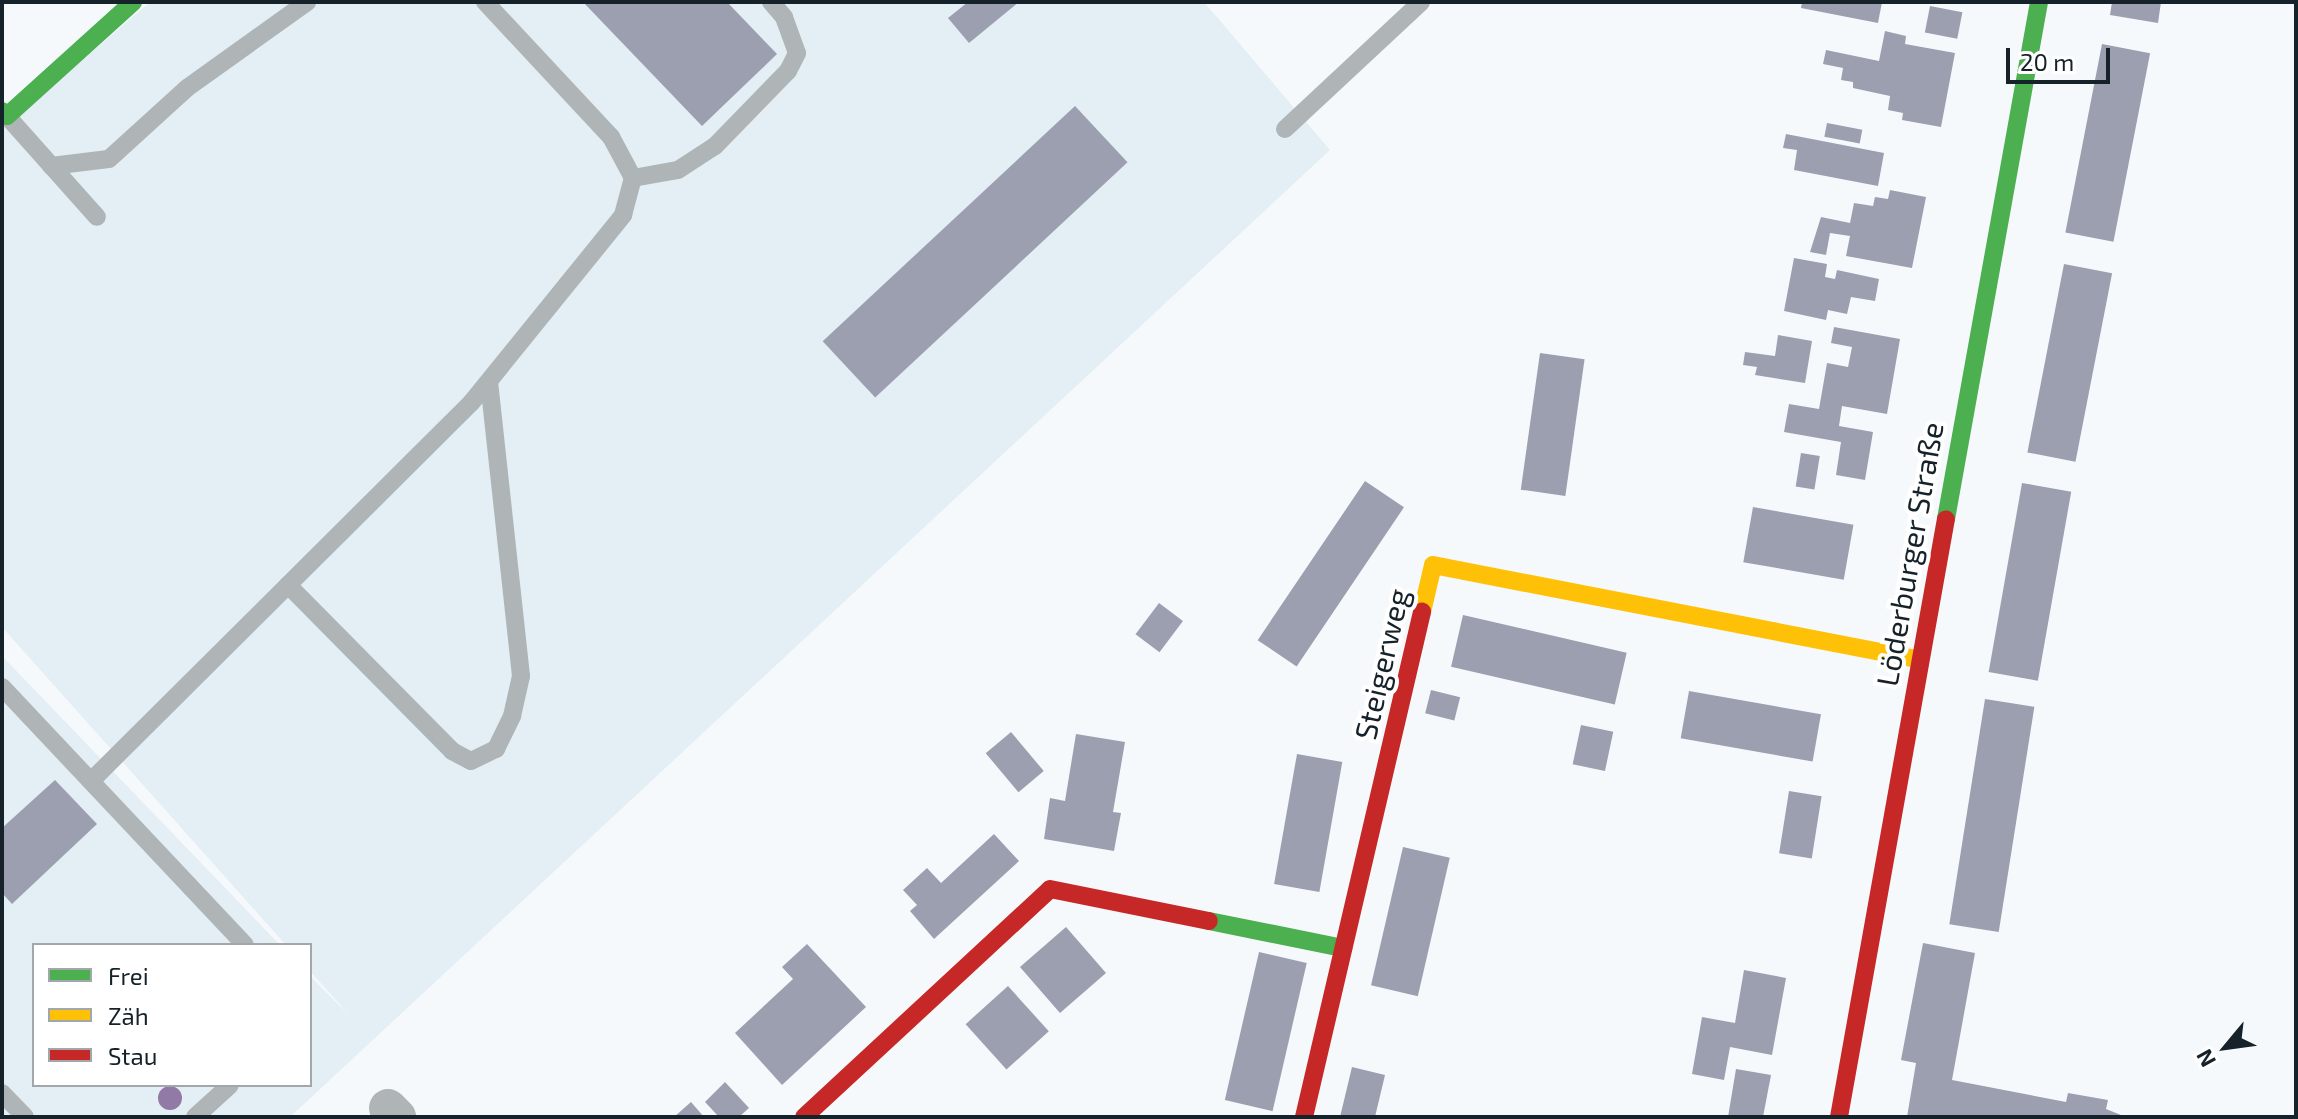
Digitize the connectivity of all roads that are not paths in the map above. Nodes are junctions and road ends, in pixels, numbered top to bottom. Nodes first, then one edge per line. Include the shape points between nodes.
1 (133, 2) edge
2 (307, 2) edge
3 (485, 2) edge
4 (771, 2) edge
5 (1421, 2) edge
6 (2039, 2) edge
7 (4, 114) edge
8 (1285, 129) dead end
9 (51, 166) junction
10 (633, 178) junction
11 (97, 217) dead end
12 (489, 382) junction
13 (288, 585) junction
14 (1918, 659) junction
15 (2, 687) edge
16 (91, 781) junction
17 (243, 943) edge
18 (1343, 948) junction
19 (228, 1087) edge
20 (2, 1093) edge
21 (25, 1117) edge
22 (195, 1117) edge
23 (804, 1117) edge
24 (1304, 1117) edge
25 (1839, 1117) edge

1 - 7 street
2 - 9 lane via 187,88 109,159
3 - 10 lane via 611,137
4 - 10 lane via 784,17 797,53 788,71 715,146 678,170
5 - 8 lane
6 - 14 street, Löderburger Straße
7 - 9 lane
9 - 11 lane
10 - 12 lane via 623,215 605,241
12 - 13 lane
12 - 13 lane via 521,676 512,716 496,749 471,761 452,751
13 - 16 lane
14 - 18 street, Steigerweg via 1433,565
14 - 25 street, Löderburger Straße
15 - 16 lane
16 - 17 lane
18 - 23 street via 1050,889
18 - 24 street, Steigerweg
19 - 22 lane
20 - 21 lane

